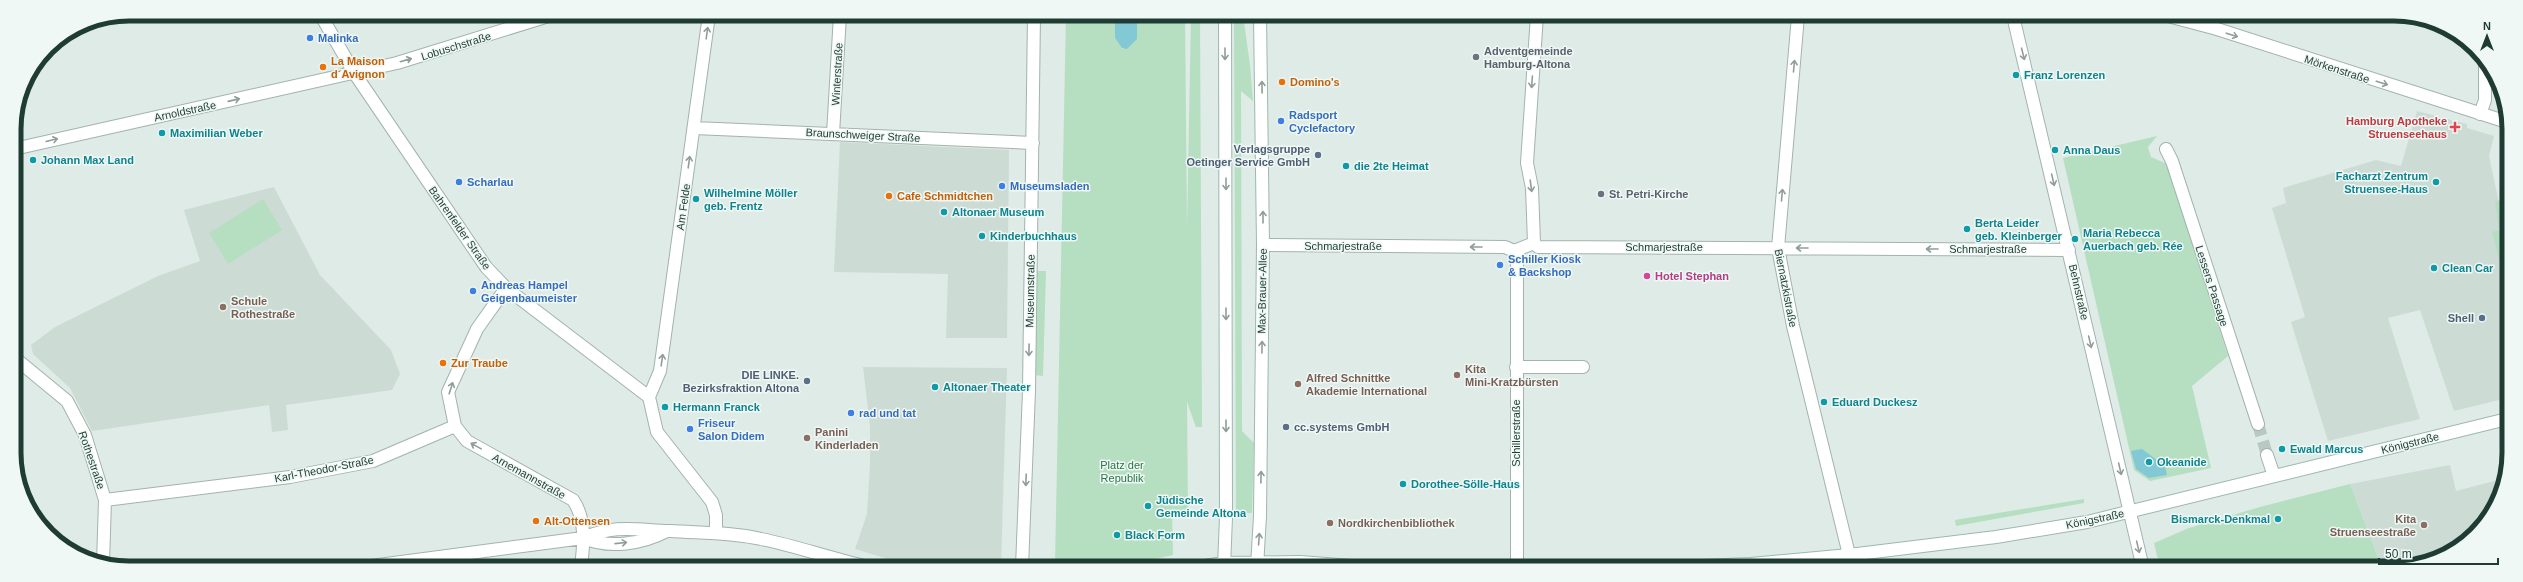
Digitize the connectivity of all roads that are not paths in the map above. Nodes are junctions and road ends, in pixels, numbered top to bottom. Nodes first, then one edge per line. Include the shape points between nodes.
1 (324, 21) edge
2 (533, 21) edge
3 (708, 21) edge
4 (840, 21) edge
5 (1034, 21) edge
6 (1225, 21) edge
7 (1260, 21) edge
8 (1537, 21) edge
9 (1798, 21) edge
10 (2014, 21) edge
11 (2186, 21) edge
12 (2486, 72) edge
13 (355, 74) junction
14 (2480, 114) junction
15 (2502, 120) edge
16 (694, 128) junction
17 (833, 134) junction
18 (1033, 143) junction
19 (21, 147) edge
20 (2166, 149) dead end
21 (1534, 243) junction
22 (1263, 245) junction
23 (1778, 248) junction
24 (2069, 250) junction
25 (1514, 251) junction
26 (506, 288) junction
27 (21, 363) edge
28 (1516, 367) junction
29 (1583, 367) dead end
30 (649, 397) junction
31 (2502, 420) edge
32 (2258, 424) tunnel mouth
33 (455, 426) junction
34 (2267, 455) tunnel mouth
35 (2274, 476) junction
36 (105, 500) junction
37 (2130, 512) junction
38 (716, 532) junction
39 (583, 538) junction
40 (1849, 555) junction
41 (103, 558) edge
42 (409, 561) edge
43 (581, 561) edge
44 (845, 561) edge
45 (1022, 561) edge
46 (1224, 561) edge
47 (1257, 561) edge
48 (1517, 561) edge
49 (1796, 561) edge
50 (1850, 561) edge
51 (2141, 561) edge

1 - 13 street, Bahrenfelder Straße
13 -> 2 street, Lobuschstraße
16 -> 3 street, Am Felde
4 - 17 street, Winterstraße
5 - 18 street, Museumstraße
6 -> 46 street
22 -> 7 street, Max-Brauer-Allee
8 -> 21 street via 1527,163 1532,188
23 -> 9 street, Biernatzkistraße
10 -> 24 street, Behnstraße
11 -> 14 street, Mörkenstraße
12 - 14 street via 2485,100
19 -> 13 street, Arnoldstraße
13 - 26 street, Bahrenfelder Straße via 486,266
14 - 15 street, Mörkenstraße
16 - 17 street, Braunschweiger Straße
30 -> 16 street, Am Felde via 660,371
17 - 18 street, Braunschweiger Straße
18 -> 45 street, Museumstraße via 1029,391
20 - 32 street, Lessers Passage
21 - 23 street, Schmarjestraße via 1538,247
21 - 25 street
25 -> 22 street, Schmarjestraße via 1505,247
47 -> 22 street, Max-Brauer-Allee
24 -> 23 street, Schmarjestraße
23 - 40 street, Biernatzkistraße via 1793,326
24 -> 37 street, Behnstraße
25 - 28 street, Schillerstraße via 1518,257
26 - 30 street, Bahrenfelder Straße
33 -> 26 street via 448,392 478,329
27 - 36 street, Rothestraße via 67,401 86,435
28 - 29 street
28 - 48 street, Schillerstraße
30 - 38 street via 657,432 712,502 716,515
31 - 35 street, Königstraße
33 - 36 street, Karl-Theodor-Straße via 373,461 290,477
39 -> 33 street, Arnemannstraße via 580,510 573,500 467,441
34 - 35 street
35 - 37 street, Königstraße
36 - 41 street, Rothestraße
37 - 40 street, Königstraße via 1996,537
37 -> 51 street, Behnstraße
38 - 39 street via 668,531 654,538 618,544 596,543
38 - 44 street via 762,539
39 - 42 street
39 - 43 street, Arnemannstraße
40 - 49 street, Königstraße
40 - 50 street, Biernatzkistraße

